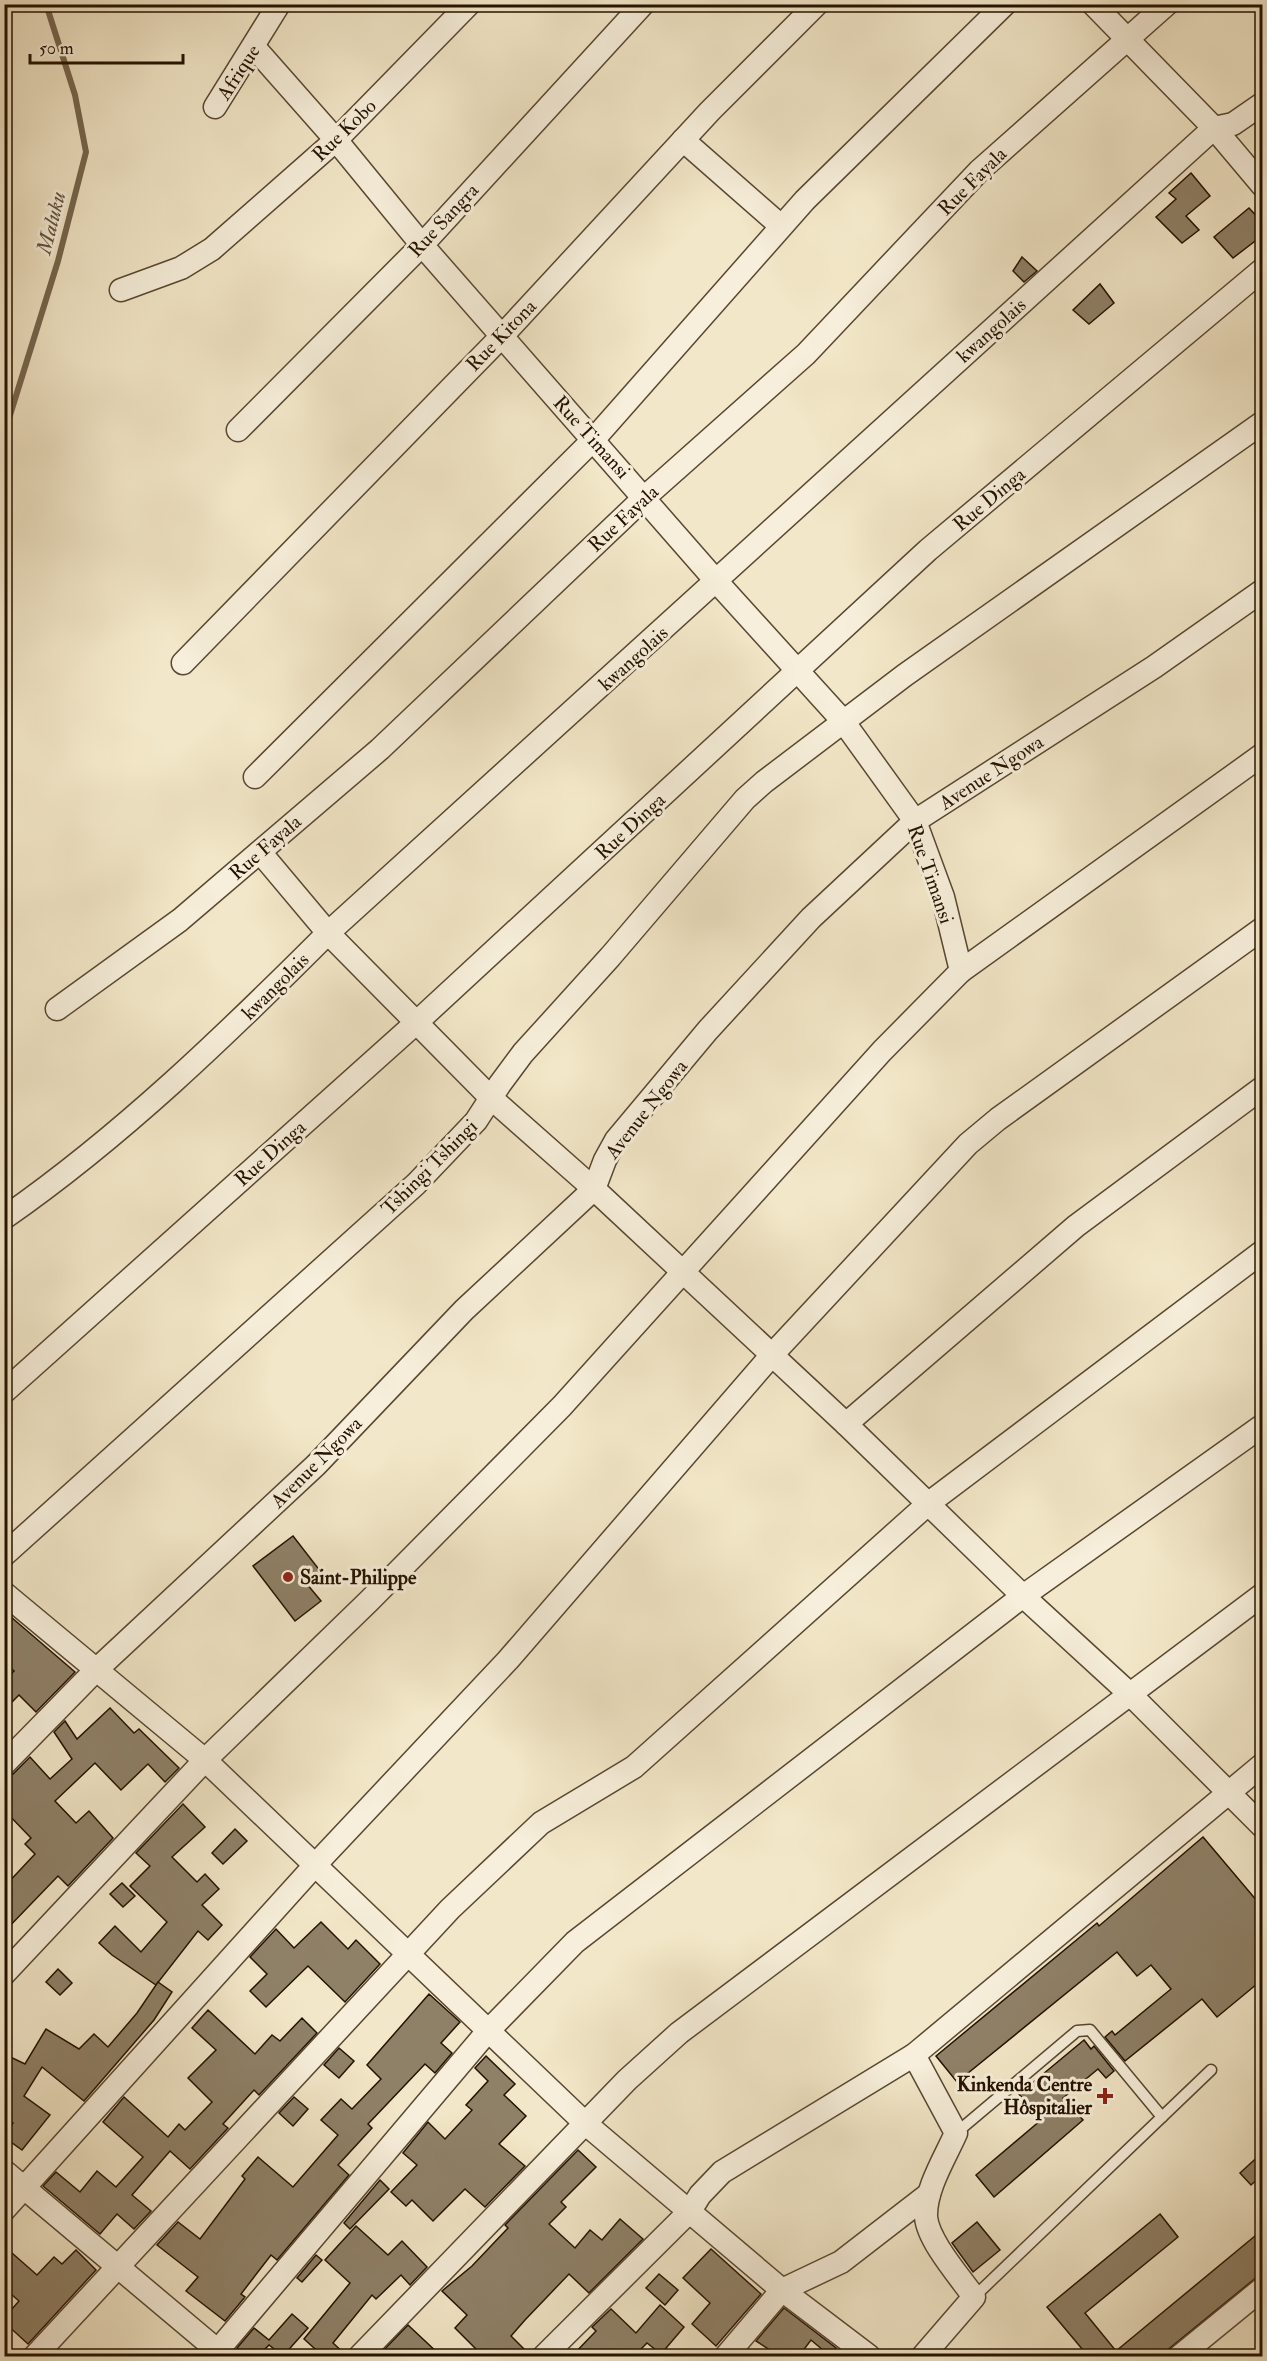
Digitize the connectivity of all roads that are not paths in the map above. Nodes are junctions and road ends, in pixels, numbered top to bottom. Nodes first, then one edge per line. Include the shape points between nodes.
1 (279, 4) edge
2 (469, 4) edge
3 (643, 4) edge
4 (817, 4) edge
5 (1005, 4) edge
6 (1094, 4) edge
7 (1167, 4) edge
8 (1127, 39) junction
9 (254, 47) junction
10 (1263, 104) edge
11 (215, 107) dead end
12 (1214, 128) junction
13 (683, 140) junction
14 (336, 141) junction
15 (1263, 184) edge
16 (781, 226) junction
17 (422, 245) junction
18 (1263, 270) edge
19 (121, 290) dead end
20 (502, 336) junction
21 (1263, 423) edge
22 (238, 430) dead end
23 (594, 439) junction
24 (645, 497) junction
25 (717, 582) junction
26 (1263, 591) edge
27 (183, 663) dead end
28 (797, 672) junction
29 (843, 721) junction
30 (1263, 754) edge
31 (255, 777) dead end
32 (915, 821) junction
33 (260, 852) junction
34 (1263, 929) edge
35 (328, 933) junction
36 (961, 971) junction
37 (57, 1009) dead end
38 (417, 1022) junction
39 (1263, 1088) edge
40 (491, 1098) junction
41 (594, 1189) junction
42 (4, 1218) edge
43 (1263, 1252) edge
44 (681, 1272) junction
45 (771, 1356) junction
46 (4, 1392) edge
47 (846, 1424) junction
48 (1263, 1426) edge
49 (929, 1503) junction
50 (4, 1555) edge
51 (4, 1593) edge
52 (1263, 1595) edge
53 (1023, 1596) junction
54 (95, 1671) junction
55 (1131, 1695) junction
56 (205, 1760) junction
57 (4, 1764) edge
58 (1263, 1765) edge
59 (1229, 1792) junction
60 (1263, 1826) edge
61 (316, 1864) junction
62 (410, 1954) junction
63 (4, 1974) edge
64 (488, 2031) junction
65 (914, 2055) junction
66 (1211, 2070) dead end
67 (1162, 2117) junction
68 (586, 2124) junction
69 (956, 2133) junction
70 (4, 2171) edge
71 (25, 2189) junction
72 (929, 2194) junction
73 (4, 2210) edge
74 (690, 2211) junction
75 (118, 2264) junction
76 (1263, 2289) edge
77 (782, 2290) junction
78 (974, 2297) junction
79 (218, 2355) edge
80 (35, 2356) edge
81 (360, 2356) edge
82 (544, 2356) edge
83 (726, 2356) edge
84 (869, 2356) edge
85 (923, 2356) edge
86 (1180, 2356) edge

1 - 9 street, Afrique
2 - 14 street, Rue Kobo
3 - 17 street, Rue Sangra
4 - 13 street, Rue Kitona
5 - 16 street
6 - 8 street
7 - 8 street, Rue Fayala
8 - 12 street
8 - 24 street, Rue Fayala via 979,171 806,354
9 - 11 street, Afrique
9 - 14 street, Rue Timansi
10 - 12 street, kwangolais via 1233,124
12 - 15 street
12 - 25 street, kwangolais
13 - 16 street
13 - 20 street, Rue Kitona
14 - 17 street, Rue Timansi
14 - 19 street, Rue Kobo via 212,249 182,268
16 - 23 street
17 - 20 street, Rue Timansi
17 - 22 street, Rue Sangra
18 - 28 street, Rue Dinga via 928,550
20 - 23 street, Rue Timansi
20 - 27 street, Rue Kitona
21 - 29 street, Tshingi Tshingi
23 - 24 street, Rue Timansi
23 - 31 street
24 - 25 street, Rue Timansi
24 - 33 street, Rue Fayala via 381,749
25 - 28 street, Rue Timansi
25 - 35 street, kwangolais
26 - 32 street, Avenue Ngowa via 1154,667
28 - 29 street, Rue Timansi
28 - 38 street, Rue Dinga
29 - 32 street, Rue Timansi
29 - 40 street, Tshingi Tshingi via 745,800 523,1053
30 - 36 street
32 - 36 street, Rue Timansi via 943,897
32 - 41 street, Avenue Ngowa via 811,918 708,1030 616,1140
33 - 35 street
33 - 37 street, Rue Fayala via 169,929
34 - 45 street via 968,1144
35 - 38 street
35 - 42 street, kwangolais via 244,1017 127,1122
36 - 44 street via 882,1051
38 - 40 street
38 - 46 street, Rue Dinga
39 - 47 street via 1076,1226
40 - 41 street
40 - 50 street, Tshingi Tshingi via 471,1128 416,1184
41 - 44 street
41 - 54 street, Avenue Ngowa via 464,1310 316,1465
43 - 49 street
44 - 45 street
44 - 56 street via 562,1406
45 - 47 street
45 - 61 street via 508,1660
47 - 49 street
48 - 53 street
49 - 53 street
49 - 62 street via 634,1767 521,1839
51 - 54 street
52 - 55 street
53 - 55 street
53 - 64 street via 595,1924
54 - 56 street
54 - 57 street, Avenue Ngowa
55 - 59 street
55 - 68 street via 679,2033
56 - 61 street
56 - 63 street
58 - 59 street
59 - 60 street
59 - 65 street
61 - 62 street
61 - 71 street
62 - 64 street
62 - 75 street
64 - 68 street
64 - 79 street
65 - 69 street
65 - 74 street via 722,2172
66 - 67 lane
67 - 69 lane via 1090,2030 1083,2029
67 - 78 lane
68 - 74 street
68 - 81 street
69 - 72 street
70 - 71 street
71 - 73 street
71 - 75 street
72 - 77 street via 842,2262
72 - 78 street via 926,2218 933,2238
74 - 77 street
74 - 82 street
75 - 79 street
75 - 80 street
76 - 86 street
77 - 83 street
77 - 84 street
78 - 85 street

